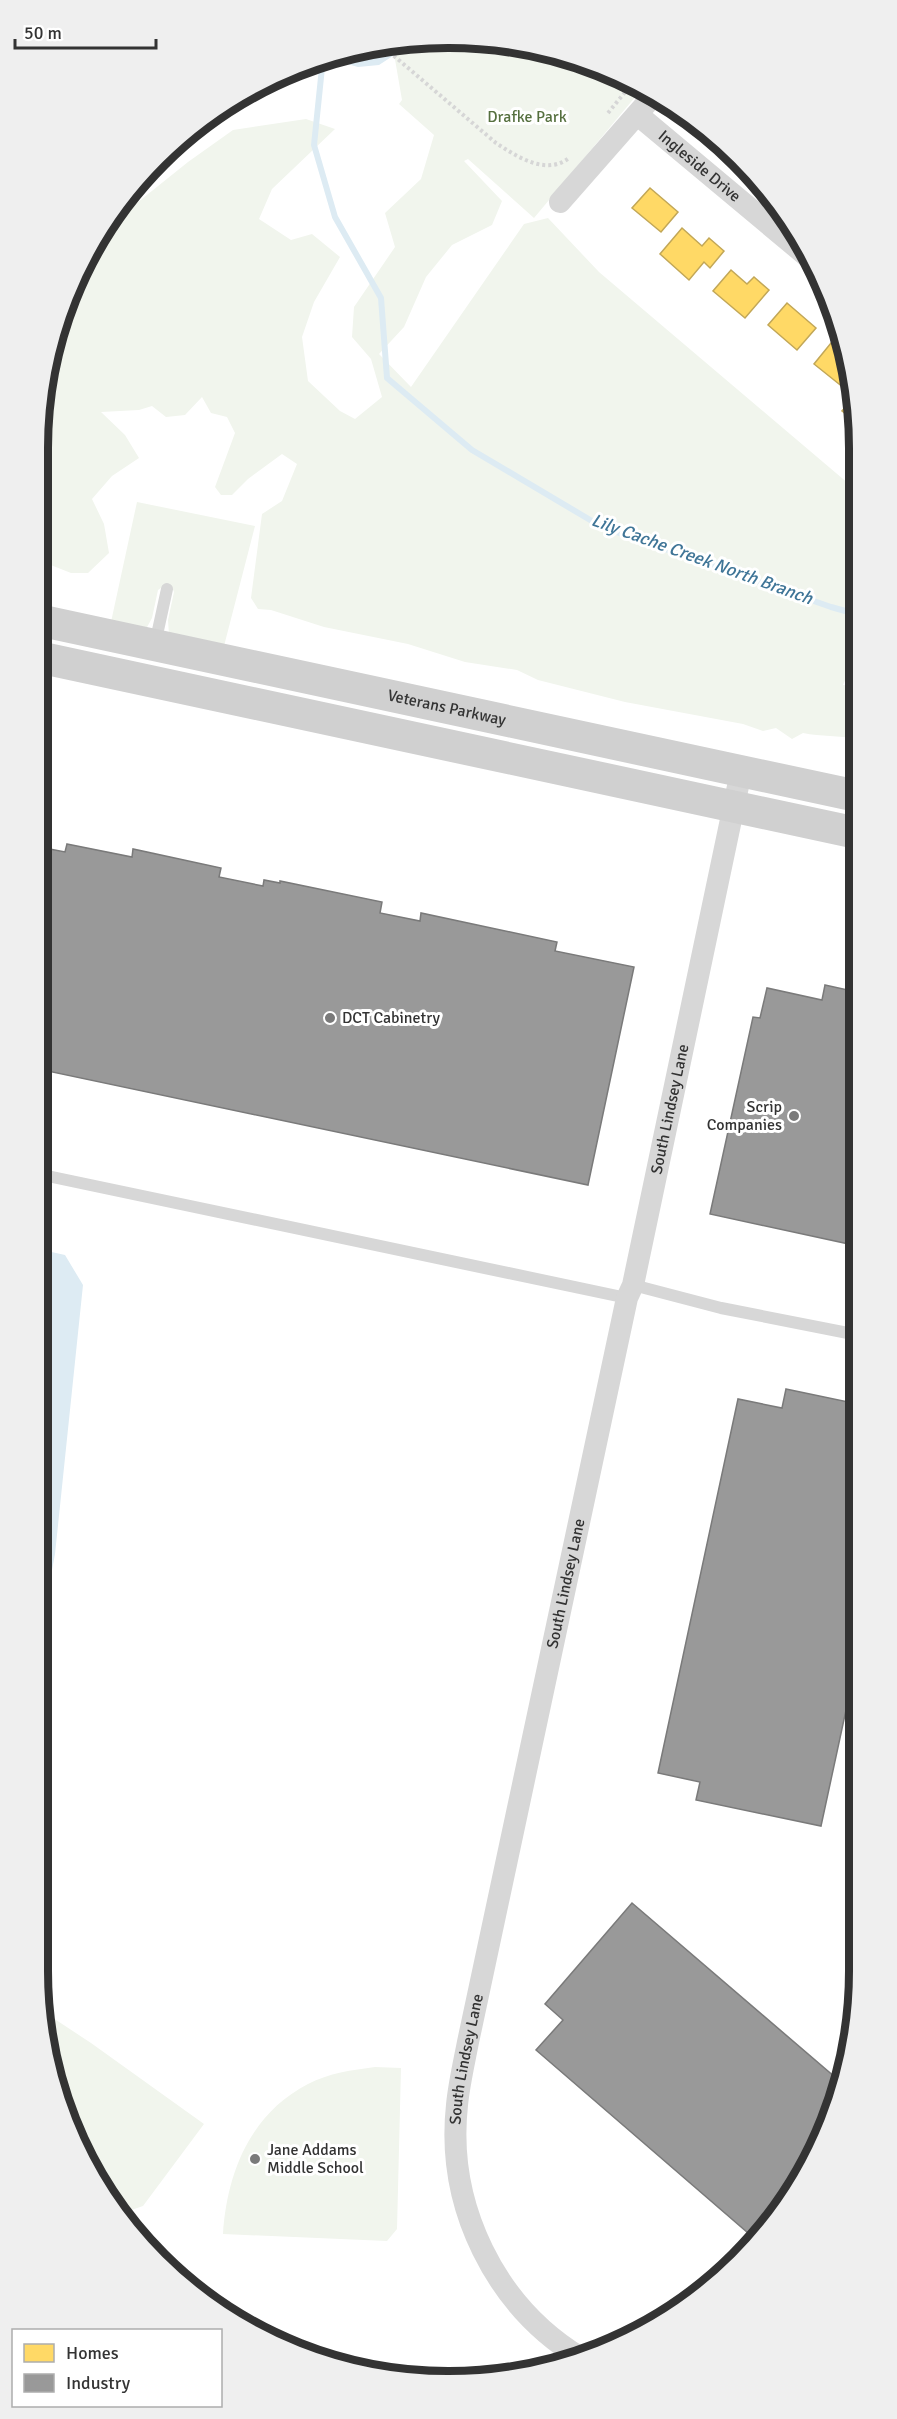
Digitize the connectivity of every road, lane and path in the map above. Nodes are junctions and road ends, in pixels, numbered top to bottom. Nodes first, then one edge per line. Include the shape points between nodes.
1 (390, 52) edge
2 (648, 102) edge
3 (638, 115) junction
4 (567, 160) dead end
5 (560, 202) dead end
6 (792, 242) edge
7 (167, 589) dead end
8 (48, 622) edge
9 (154, 645) junction
10 (48, 659) edge
11 (741, 772) junction
12 (849, 794) edge
13 (733, 806) junction
14 (849, 831) edge
15 (48, 1176) edge
16 (630, 1291) junction
17 (849, 1333) edge
18 (571, 2352) edge

1 - 4 path via 516,156 535,164
2 - 3 street
3 - 5 street
3 - 6 street, Ingleside Drive
7 - 9 lane
8 - 9 main road, Veterans Parkway
9 - 11 main road, Veterans Parkway
10 - 13 main road
11 - 12 main road, Veterans Parkway
11 - 13 street, South Lindsey Lane
13 - 14 main road
13 - 16 street, South Lindsey Lane
15 - 16 lane
16 - 17 lane
16 - 18 street, South Lindsey Lane via 456,2106 460,2181 478,2243 515,2302 533,2322

